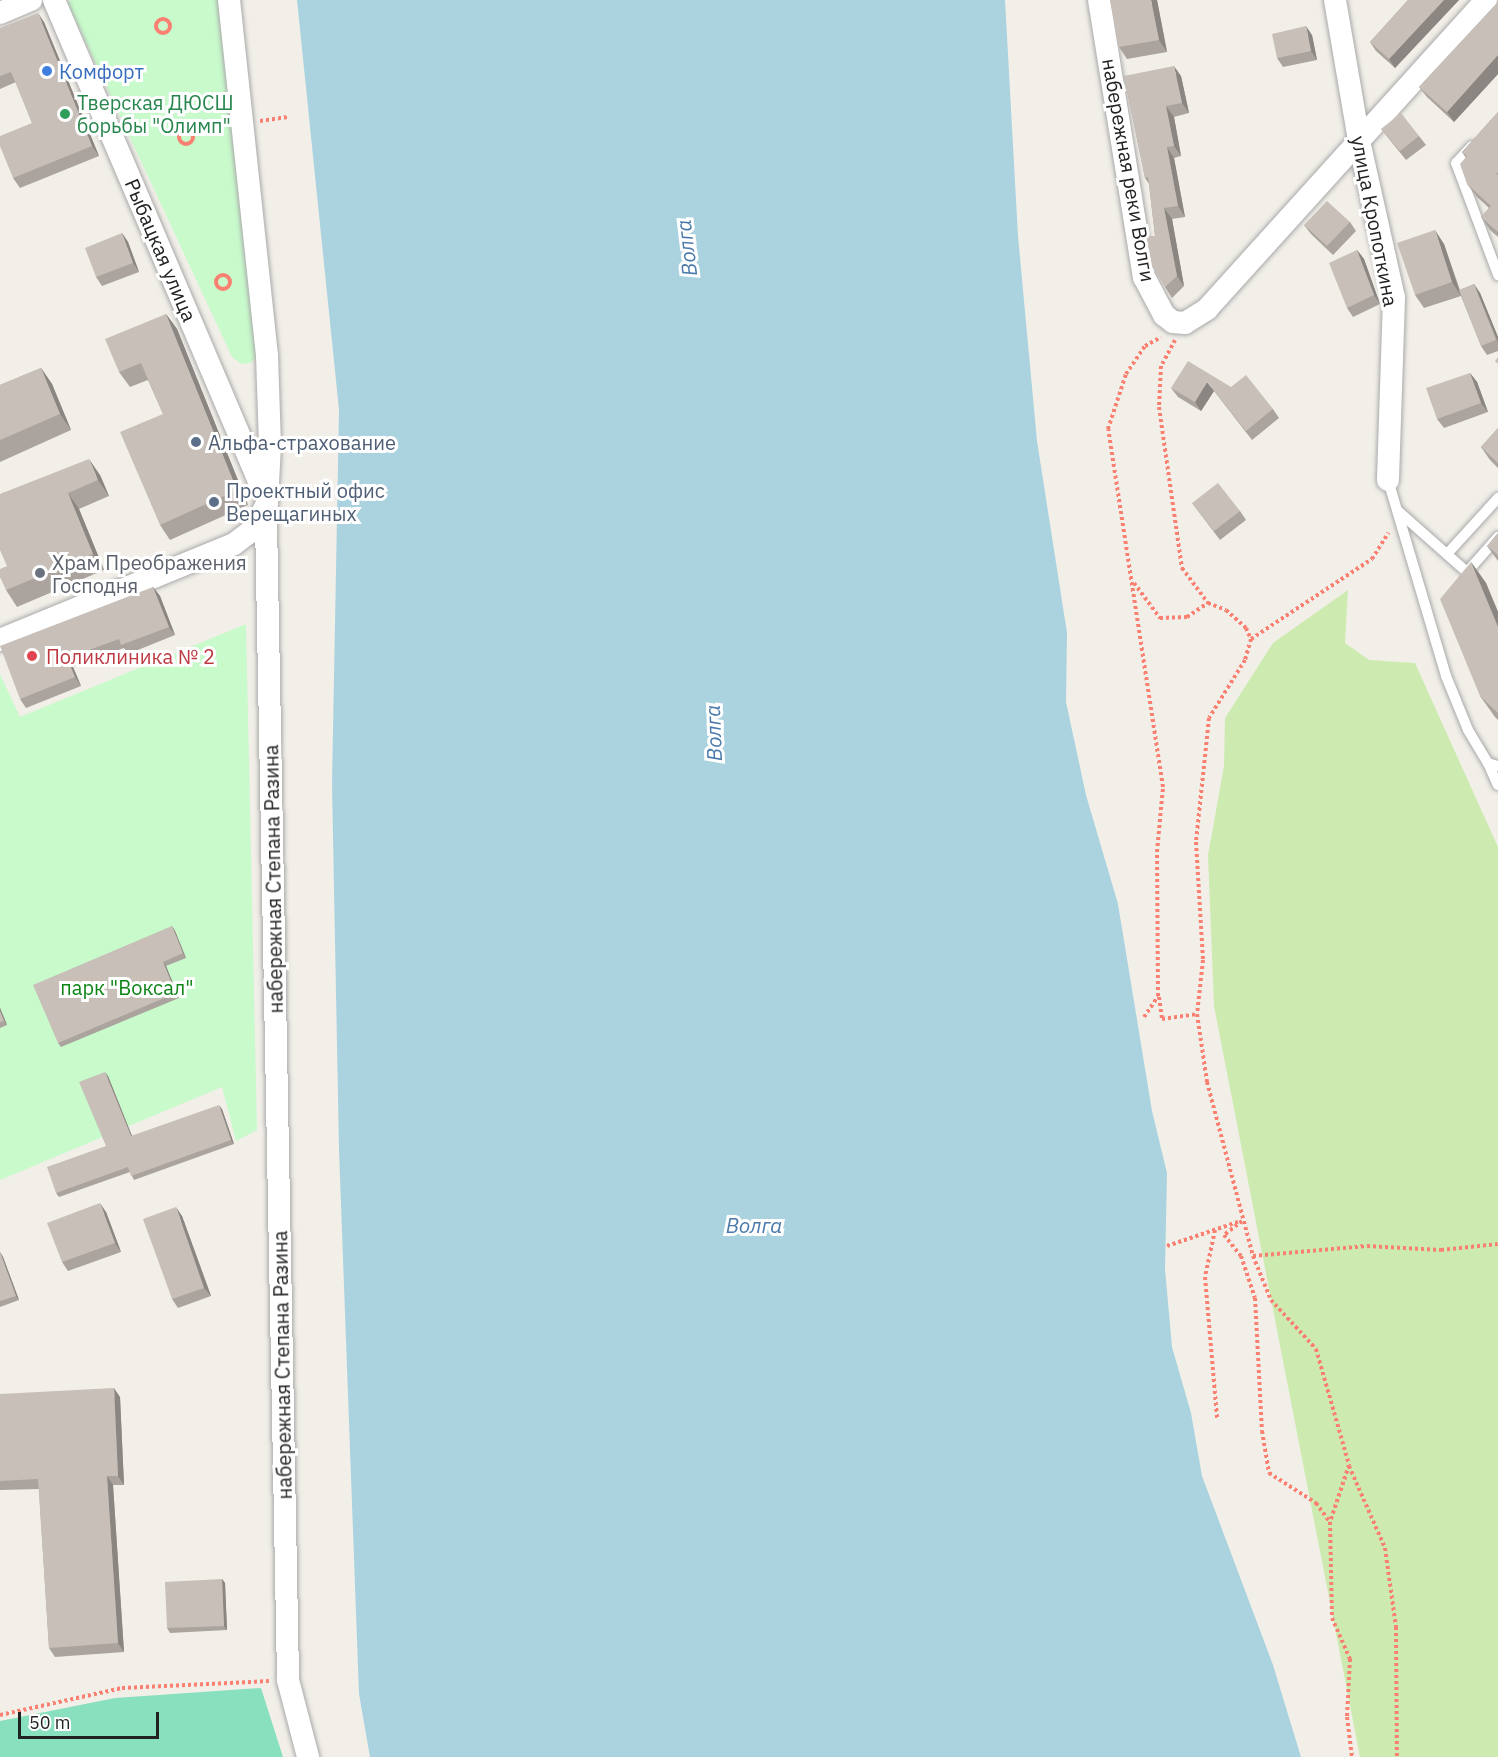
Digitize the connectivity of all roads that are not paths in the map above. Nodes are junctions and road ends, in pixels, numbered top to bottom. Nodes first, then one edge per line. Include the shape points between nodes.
1 (31, 0) edge
2 (54, 0) edge
3 (229, 0) edge
4 (1099, 0) edge
5 (1335, 0) edge
6 (1486, 0) edge
7 (0, 13) edge
8 (1477, 140) edge
9 (1359, 141) junction
10 (1498, 275) edge
11 (1388, 480) joint
12 (1498, 498) edge
13 (267, 500) junction
14 (1398, 511) junction
15 (1498, 537) edge
16 (1447, 554) junction
17 (0, 639) edge
18 (1493, 764) edge
19 (1498, 785) edge
20 (308, 1757) edge

1 - 7 street
2 - 13 street, Рыбацкая улица
3 - 13 street, набережная Степана Разина via 267,355
4 - 9 street, набережная реки Волги via 1144,276 1164,315 1173,322 1185,323 1207,309
5 - 9 street, улица Кропоткина
6 - 9 street
8 - 10 lane via 1456,163
9 - 11 street, улица Кропоткина via 1394,298
11 - 14 lane
12 - 16 lane
13 - 17 street via 258,524 240,541
13 - 20 street, набережная Степана Разина via 288,1680
14 - 16 lane
14 - 18 lane via 1446,676 1468,730
15 - 16 lane via 1467,572
18 - 19 lane

